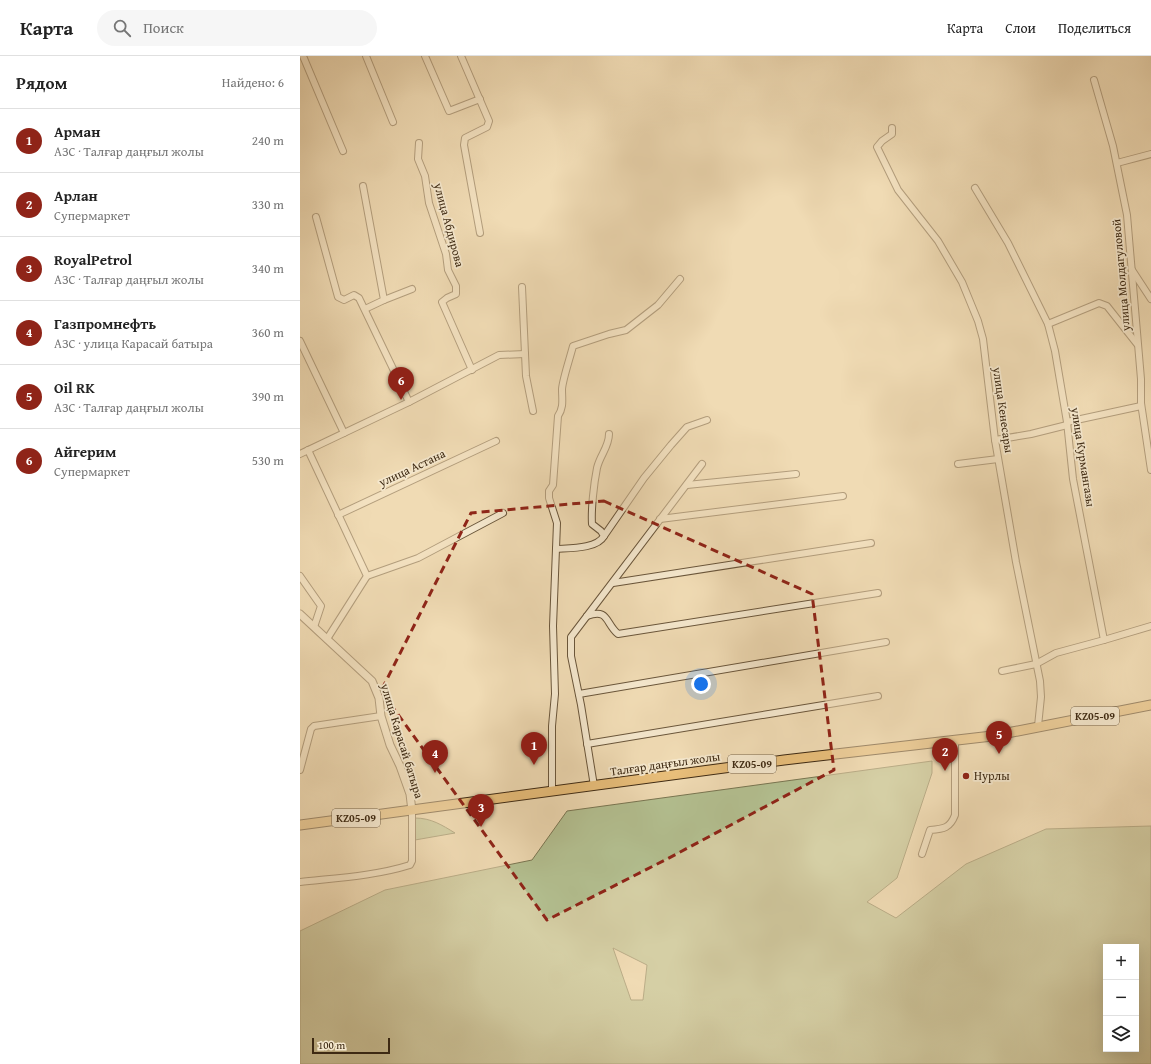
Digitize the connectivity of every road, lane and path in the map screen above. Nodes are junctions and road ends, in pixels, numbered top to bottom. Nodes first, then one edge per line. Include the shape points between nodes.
1 (366, 56) edge
2 (425, 56) edge
3 (461, 56) edge
4 (302, 57) edge
5 (1094, 80) dead end
6 (480, 99) junction
7 (393, 122) dead end
8 (892, 128) dead end
9 (419, 143) dead end
10 (344, 151) dead end
11 (1151, 154) edge
12 (1117, 163) junction
13 (363, 186) dead end
14 (975, 188) dead end
15 (316, 217) dead end
16 (480, 233) dead end
17 (1132, 268) junction
18 (680, 279) dead end
19 (522, 287) dead end
20 (412, 289) dead end
21 (1151, 299) edge
22 (384, 300) junction
23 (364, 309) junction
24 (1048, 324) junction
25 (300, 341) edge
26 (1138, 345) junction
27 (524, 354) junction
28 (472, 370) junction
29 (409, 402) junction
30 (1141, 406) junction
31 (533, 411) dead end
32 (706, 420) dead end
33 (1067, 424) junction
34 (344, 433) junction
35 (609, 434) dead end
36 (995, 440) junction
37 (496, 441) dead end
38 (308, 450) junction
39 (300, 454) edge
40 (998, 459) junction
41 (702, 464) dead end
42 (958, 464) dead end
43 (1151, 470) edge
44 (796, 474) dead end
45 (687, 485) junction
46 (843, 496) dead end
47 (503, 513) dead end
48 (338, 515) junction
49 (660, 519) junction
50 (604, 536) junction
51 (871, 543) dead end
52 (556, 549) junction
53 (300, 576) edge
54 (367, 576) junction
55 (613, 583) junction
56 (878, 593) dead end
57 (300, 614) edge
58 (587, 616) junction
59 (1151, 626) edge
60 (314, 627) junction
61 (327, 639) junction
62 (1104, 640) junction
63 (886, 642) dead end
64 (1036, 664) junction
65 (1002, 671) dead end
66 (579, 694) junction
67 (878, 696) dead end
68 (1151, 705) edge
69 (381, 716) junction
70 (1038, 726) junction
71 (956, 740) junction
72 (587, 744) junction
73 (300, 770) edge
74 (594, 786) junction
75 (549, 792) junction
76 (412, 810) junction
77 (300, 825) edge
78 (922, 854) dead end
79 (300, 882) edge

1 - 7 street
2 - 6 street via 449,111
3 - 6 street
4 - 10 street
5 - 12 street, улица Молдагуловой
6 - 16 street via 489,121 486,127 465,138 464,145
8 - 36 street, улица Кенесары via 892,134 878,147 887,170 898,190 938,241 962,282 978,321 983,339
9 - 28 street, улица Абдирова via 418,159 425,176 429,203 446,254 448,270 456,286 456,294 442,302
11 - 12 street
12 - 17 street, улица Молдагуловой via 1127,216
13 - 22 street
14 - 24 street, улица Курмангазы via 1008,243
15 - 23 street via 338,297 344,300 354,295 359,298
17 - 21 street
17 - 26 street, улица Молдагуловой
18 - 52 street via 658,305 626,330 573,346 562,388 563,401 558,416 553,485 549,491 557,523
19 - 27 street
20 - 22 street
22 - 23 street
23 - 29 street
24 - 26 street via 1099,303 1107,306
24 - 33 street, улица Курмангазы
25 - 34 street
26 - 30 street, улица Молдагуловой
27 - 28 street via 499,355
27 - 31 street
28 - 29 street
29 - 34 street
30 - 33 street
30 - 43 street, улица Молдагуловой
32 - 50 street via 687,427 671,445 644,478
33 - 36 street
33 - 62 street, улица Курмангазы via 1074,479
34 - 38 street
35 - 50 street via 609,444 597,468 591,512 592,524
36 - 40 street, улица Кенесары
37 - 48 street, улица Астана
38 - 39 street
38 - 48 street
40 - 42 street
40 - 64 street, улица Кенесары
41 - 45 street
44 - 45 street
45 - 49 street
46 - 49 street
47 - 54 street via 418,558
48 - 54 street
49 - 55 street
50 - 52 street via 601,541 594,544
51 - 55 street
52 - 75 street via 553,626 555,694
53 - 60 street via 321,606
54 - 61 street
55 - 58 street
56 - 58 street via 618,634 604,615 599,613
57 - 60 street, улица Карасай батыра
58 - 66 street via 571,637 571,656
59 - 62 street
60 - 61 street, улица Карасай батыра
61 - 69 street, улица Карасай батыра via 372,681 379,698
62 - 64 street via 1056,653
63 - 66 street
64 - 65 street
64 - 70 street, улица Кенесары via 1041,692
66 - 72 street
67 - 72 street
68 - 70 main road, Талғар даңғыл жолы / KZ05-09
69 - 73 street via 314,726
69 - 76 street, улица Карасай батыра via 410,794
70 - 71 main road, Талғар даңғыл жолы / KZ05-09 via 992,736
71 - 74 main road, Талғар даңғыл жолы / KZ05-09
71 - 78 street via 955,815 952,824 945,829 930,830
72 - 74 street
74 - 75 main road, Талғар даңғыл жолы / KZ05-09
75 - 76 main road, Талғар даңғыл жолы / KZ05-09
76 - 77 main road, Талғар даңғыл жолы / KZ05-09
76 - 79 street via 410,865

